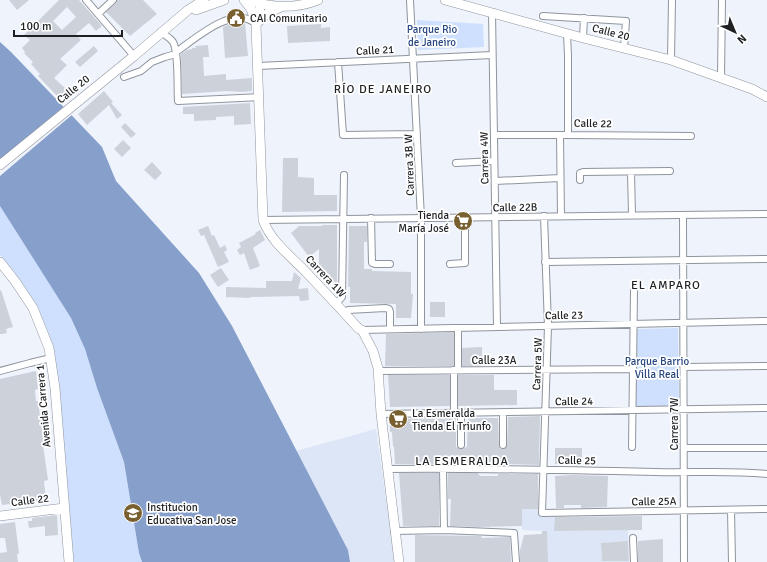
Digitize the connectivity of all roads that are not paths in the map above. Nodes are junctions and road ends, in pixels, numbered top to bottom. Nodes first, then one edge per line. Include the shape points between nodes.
1 (86, 0) edge
2 (113, 0) edge
3 (204, 0) edge
4 (224, 0) edge
5 (244, 0) edge
6 (249, 0) edge
7 (318, 0) edge
8 (410, 0) edge
9 (445, 0) edge
10 (672, 0) edge
11 (722, 0) edge
12 (262, 2) edge
13 (307, 2) edge
14 (462, 2) edge
15 (282, 7) junction
16 (492, 12) junction
17 (98, 14) junction
18 (543, 16) dead end
19 (584, 18) junction
20 (256, 24) junction
21 (161, 32) junction
22 (567, 33) junction
23 (583, 38) junction
24 (624, 48) junction
25 (176, 53) junction
26 (492, 55) junction
27 (134, 56) junction
28 (413, 58) junction
29 (671, 60) junction
30 (338, 62) junction
31 (258, 66) junction
32 (124, 77) dead end
33 (721, 78) junction
34 (259, 96) junction
35 (767, 97) edge
36 (417, 134) junction
37 (494, 135) junction
38 (560, 135) junction
39 (568, 135) junction
40 (692, 136) dead end
41 (494, 162) junction
42 (456, 163) dead end
43 (0, 165) edge
44 (670, 171) dead end
45 (631, 172) junction
46 (344, 175) dead end
47 (560, 178) junction
48 (580, 180) dead end
49 (494, 181) junction
50 (683, 214) junction
51 (767, 214) edge
52 (632, 215) junction
53 (544, 216) junction
54 (561, 216) junction
55 (465, 217) junction
56 (495, 217) junction
57 (371, 218) junction
58 (421, 218) junction
59 (343, 219) junction
60 (263, 220) junction
61 (683, 260) junction
62 (767, 260) edge
63 (0, 262) edge
64 (545, 262) junction
65 (390, 264) dead end
66 (450, 264) dead end
67 (634, 290) dead end
68 (336, 304) junction
69 (345, 313) junction
70 (767, 321) edge
71 (684, 323) junction
72 (633, 324) junction
73 (548, 326) junction
74 (497, 327) junction
75 (458, 328) junction
76 (390, 329) junction
77 (421, 329) junction
78 (362, 330) junction
79 (51, 358) junction
80 (767, 366) edge
81 (684, 367) junction
82 (546, 369) junction
83 (633, 369) junction
84 (456, 370) junction
85 (0, 371) edge
86 (378, 371) junction
87 (767, 408) edge
88 (684, 409) junction
89 (633, 410) junction
90 (545, 411) junction
91 (503, 412) junction
92 (457, 413) junction
93 (381, 414) junction
94 (461, 445) dead end
95 (503, 445) dead end
96 (632, 447) dead end
97 (684, 448) junction
98 (767, 448) edge
99 (443, 468) junction
100 (387, 469) junction
101 (544, 469) junction
102 (684, 473) junction
103 (767, 474) edge
104 (64, 508) junction
105 (767, 509) edge
106 (684, 510) junction
107 (731, 510) junction
108 (542, 513) joint
109 (0, 516) edge
110 (444, 530) junction
111 (394, 531) junction
112 (633, 538) dead end
113 (69, 562) edge
114 (399, 562) edge
115 (516, 562) edge
116 (634, 562) edge
117 (684, 562) edge
118 (732, 562) edge

1 - 17 street
2 - 17 street
3 - 21 street, Calle 20
4 - 21 street, Calle 20 via 194,12
5 - 20 street via 251,9
6 - 12 street
7 - 13 street
8 - 28 street, Carrera 3B W
9 - 14 street, Calle 20
10 - 29 street
11 - 33 street
12 - 15 street
12 - 20 street, Carrera 1W
13 - 15 street
14 - 16 street, Calle 20
15 - 20 street via 268,13
16 - 22 street, Calle 20
16 - 26 street, Carrera 4W
17 - 27 street
18 - 19 street
19 - 23 street
19 - 24 street via 626,20
20 - 25 street via 250,19 239,18 216,24
20 - 31 street, Carrera 1W
21 - 25 street via 174,44
21 - 27 street, Calle 20
22 - 23 street, Calle 20
22 - 39 street
23 - 24 street, Calle 20
24 - 29 street, Calle 20
25 - 32 street
25 - 34 street via 178,101
26 - 28 street, Calle 21
26 - 37 street, Carrera 4W
27 - 43 street, Calle 20
28 - 30 street, Calle 21
28 - 36 street, Carrera 3B W
29 - 33 street, Calle 20
30 - 31 street, Calle 21
30 - 36 street via 343,135
31 - 34 street, Carrera 1W
33 - 35 street, Calle 20
34 - 60 street, Carrera 1W
36 - 58 street, Carrera 3B W
37 - 38 street, Calle 22
37 - 41 street, Carrera 4W
38 - 39 street, Calle 22
38 - 47 street
39 - 40 street, Calle 22
41 - 42 street
41 - 49 street, Carrera 4W
44 - 45 street
45 - 48 street via 583,172 580,173
45 - 52 street
46 - 59 street
47 - 49 street
47 - 54 street
49 - 56 street, Carrera 4W
50 - 51 street, Calle 22B
50 - 52 street, Calle 22B
50 - 61 street, Carrera 7W
52 - 54 street, Calle 22B
53 - 54 street, Calle 22B
53 - 56 street, Calle 22B
53 - 64 street, Carrera 5W
55 - 56 street, Calle 22B
55 - 58 street, Calle 22B
55 - 66 street via 465,263
56 - 74 street, Carrera 4W
57 - 58 street, Calle 22B
57 - 59 street, Calle 22B
57 - 65 street via 372,263
58 - 77 street, Carrera 3B W
59 - 60 street, Calle 22B
59 - 68 street via 342,297
60 - 68 street, Carrera 1W via 277,244
61 - 62 street
61 - 64 street
61 - 71 street, Carrera 7W
63 - 79 street, Avenida Carrera 1 via 34,308
64 - 73 street, Carrera 5W
67 - 72 street
68 - 69 street, Carrera 1W
69 - 76 street via 348,310 389,309
69 - 78 street, Carrera 1W
70 - 71 street, Calle 23
71 - 72 street, Calle 23
71 - 81 street, Carrera 7W
72 - 73 street, Calle 23
72 - 83 street
73 - 74 street, Calle 23
73 - 82 street, Carrera 5W
74 - 75 street, Calle 23
75 - 77 street, Calle 23
75 - 84 street
76 - 77 street, Calle 23
76 - 78 street, Calle 23
78 - 86 street, Carrera 1W via 373,352
79 - 85 street
79 - 104 street, Avenida Carrera 1
80 - 81 street
81 - 88 street, Carrera 7W
82 - 83 street, Calle 23A
82 - 84 street, Calle 23A
82 - 90 street, Carrera 5W
83 - 89 street
84 - 86 street, Calle 23A
84 - 92 street
86 - 93 street, Carrera 1W
87 - 88 street, Calle 24
88 - 89 street, Calle 24
88 - 97 street, Carrera 7W
89 - 90 street, Calle 24
89 - 96 street
90 - 91 street, Calle 24
90 - 101 street, Carrera 5W
91 - 92 street, Calle 24
91 - 95 street
92 - 93 street, Calle 24
92 - 94 street
93 - 100 street, Carrera 1W
97 - 98 street
97 - 102 street, Carrera 7W
99 - 100 street, Calle 25
99 - 101 street, Calle 25
99 - 110 street
100 - 111 street, Carrera 1W
101 - 102 street, Calle 25
101 - 108 street, Carrera 5W
102 - 103 street, Calle 25
102 - 106 street, Carrera 7W
104 - 109 street, Calle 22
104 - 113 street, Avenida Carrera 1
105 - 107 street, Calle 25A
106 - 107 street, Calle 25A
106 - 108 street, Calle 25A
106 - 117 street, Carrera 7W
107 - 118 street
110 - 111 street
110 - 115 street via 514,533
111 - 114 street, Carrera 1W
112 - 116 street

